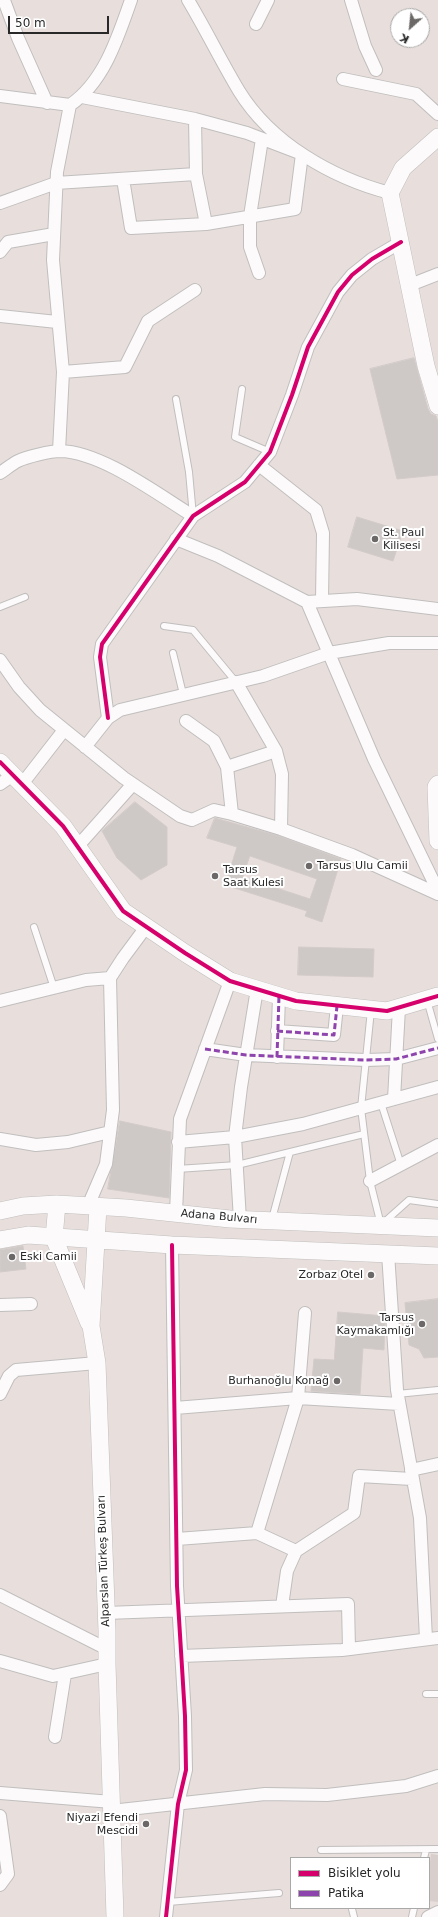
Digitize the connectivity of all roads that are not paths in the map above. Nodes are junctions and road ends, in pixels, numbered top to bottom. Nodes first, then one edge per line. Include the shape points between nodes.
1 (132, 0) edge
2 (188, 0) edge
3 (268, 0) edge
4 (351, 0) edge
5 (5, 3) dead end
6 (256, 24) dead end
7 (376, 70) dead end
8 (343, 79) dead end
9 (0, 96) edge
10 (82, 97) junction
11 (47, 103) junction
12 (70, 105) junction
13 (438, 114) edge
14 (195, 119) junction
15 (438, 137) edge
16 (262, 139) junction
17 (302, 154) junction
18 (196, 174) junction
19 (123, 179) junction
20 (56, 183) junction
21 (390, 193) junction
22 (0, 203) edge
23 (250, 216) junction
24 (206, 224) junction
25 (54, 234) junction
26 (401, 242) junction
27 (0, 252) edge
28 (259, 272) dead end
29 (438, 274) edge
30 (410, 285) junction
31 (195, 290) dead end
32 (0, 316) edge
33 (57, 322) junction
34 (63, 372) junction
35 (242, 389) dead end
36 (176, 399) dead end
37 (438, 403) edge
38 (59, 451) junction
39 (270, 452) junction
40 (259, 465) junction
41 (0, 473) edge
42 (193, 516) junction
43 (176, 539) junction
44 (25, 597) dead end
45 (322, 600) junction
46 (307, 602) junction
47 (0, 607) edge
48 (438, 609) edge
49 (164, 626) dead end
50 (438, 643) edge
51 (173, 653) dead end
52 (329, 653) junction
53 (0, 660) edge
54 (236, 682) junction
55 (183, 694) junction
56 (108, 718) junction
57 (186, 721) dead end
58 (64, 730) junction
59 (85, 747) junction
60 (276, 751) junction
61 (0, 762) edge
62 (227, 767) junction
63 (12, 781) edge
64 (133, 784) junction
65 (438, 784) edge
66 (232, 814) junction
67 (281, 829) junction
68 (438, 840) edge
69 (77, 847) junction
70 (438, 891) edge
71 (438, 894) edge
72 (34, 927) dead end
73 (146, 927) junction
74 (110, 978) junction
75 (230, 981) junction
76 (54, 988) junction
77 (257, 989) junction
78 (279, 996) junction
79 (432, 998) edge
80 (0, 1001) edge
81 (337, 1006) junction
82 (400, 1008) junction
83 (372, 1009) junction
84 (277, 1031) junction
85 (438, 1039) edge
86 (438, 1048) edge
87 (205, 1050) junction
88 (246, 1056) junction
89 (277, 1057) junction
90 (396, 1059) junction
91 (366, 1060) junction
92 (438, 1087) edge
93 (394, 1099) junction
94 (381, 1103) junction
95 (361, 1108) junction
96 (110, 1132) junction
97 (364, 1134) junction
98 (235, 1137) junction
99 (0, 1139) edge
100 (178, 1142) junction
101 (438, 1146) edge
102 (290, 1152) junction
103 (237, 1165) junction
104 (401, 1165) junction
105 (177, 1169) junction
106 (370, 1181) junction
107 (57, 1204) junction
108 (438, 1204) edge
109 (93, 1206) junction
110 (0, 1211) edge
111 (176, 1213) junction
112 (240, 1220) junction
113 (272, 1221) junction
114 (381, 1226) junction
115 (438, 1228) edge
116 (54, 1238) junction
117 (0, 1240) edge
118 (97, 1241) junction
119 (172, 1245) junction
120 (388, 1252) junction
121 (438, 1256) edge
122 (31, 1304) dead end
123 (0, 1305) edge
124 (305, 1313) dead end
125 (91, 1326) junction
126 (97, 1363) junction
127 (1, 1390) edge
128 (438, 1390) edge
129 (298, 1398) junction
130 (398, 1399) junction
131 (175, 1408) junction
132 (438, 1464) edge
133 (412, 1474) junction
134 (257, 1533) junction
135 (177, 1539) junction
136 (296, 1551) junction
137 (0, 1595) edge
138 (282, 1606) junction
139 (178, 1610) junction
140 (106, 1613) junction
141 (438, 1638) edge
142 (426, 1639) junction
143 (348, 1649) junction
144 (107, 1656) junction
145 (181, 1656) junction
146 (0, 1661) edge
147 (65, 1674) junction
148 (426, 1694) dead end
149 (438, 1694) edge
150 (55, 1737) dead end
151 (438, 1776) edge
152 (0, 1794) edge
153 (178, 1804) junction
154 (112, 1807) junction
155 (0, 1816) edge
156 (321, 1850) dead end
157 (426, 1850) junction
158 (438, 1850) edge
159 (424, 1857) edge
160 (0, 1884) edge
161 (279, 1893) dead end
162 (168, 1902) junction
163 (352, 1909) dead end
164 (438, 1912) edge
165 (115, 1917) edge
166 (166, 1917) edge
167 (354, 1917) edge
168 (428, 1917) edge

1 - 10 street via 103,67
2 - 17 street via 240,92 268,126
3 - 6 street
4 - 7 street via 364,46
5 - 11 street
8 - 13 street via 416,94
9 - 11 street
10 - 12 street
10 - 14 street
11 - 12 street
12 - 20 street
14 - 16 street
14 - 18 street
15 - 21 main road via 403,168
16 - 17 street
16 - 23 street
17 - 21 street via 340,175
17 - 23 street via 295,209
18 - 19 street
18 - 24 street
19 - 20 street
19 - 24 street via 131,228
20 - 22 street
20 - 25 street
21 - 26 main road
23 - 24 street
23 - 28 street via 250,247
25 - 27 street via 8,242
25 - 33 street
26 - 30 main road
26 - 39 street via 352,274 338,292 308,347
29 - 30 street
30 - 37 main road via 426,366
31 - 34 street via 148,321 125,367
32 - 33 street
33 - 34 street
34 - 38 street
35 - 39 lane via 235,437
36 - 42 lane via 189,472
38 - 41 street via 19,461
38 - 42 street via 95,458
39 - 40 street
40 - 42 street via 245,482
40 - 45 street via 316,510 323,533
42 - 43 street
43 - 46 street via 218,556
43 - 56 street via 102,644 100,657
44 - 47 lane
45 - 46 street
45 - 48 street via 357,599
46 - 52 street
49 - 54 lane via 193,630
50 - 52 street via 389,643
51 - 55 lane
52 - 54 street via 263,676
52 - 70 street via 374,759
53 - 58 street via 19,687 40,710
54 - 55 street
54 - 60 street
55 - 56 street via 120,710
56 - 59 street
57 - 62 street via 214,741
58 - 59 street
58 - 63 street
59 - 64 street
60 - 62 street
60 - 67 street via 282,774
61 - 63 main road
62 - 66 street
63 - 69 main road via 63,826
64 - 66 street via 180,816 192,820 214,810
64 - 69 street
65 - 68 main road
66 - 67 street
67 - 71 street via 352,855
69 - 73 main road via 123,911
72 - 76 lane
73 - 74 street
73 - 75 main road
74 - 76 street via 86,980
74 - 96 street via 113,1110
75 - 77 main road
75 - 87 street
76 - 80 street
77 - 78 main road
77 - 88 street
78 - 81 main road via 296,1001
78 - 84 street
79 - 82 main road
79 - 85 lane
81 - 83 main road
81 - 84 street via 334,1035
82 - 83 main road via 387,1011
82 - 90 street
83 - 91 lane
84 - 89 street
86 - 90 street
87 - 88 street
87 - 100 street via 180,1119
88 - 89 street
88 - 98 street
89 - 91 street
90 - 91 street
90 - 93 street
91 - 95 lane
92 - 93 street
93 - 94 street
94 - 95 street
94 - 104 lane
95 - 97 lane
95 - 98 street via 303,1124
96 - 99 street via 68,1142 42,1144
96 - 109 street via 106,1164
97 - 102 lane
97 - 106 lane
98 - 100 street
98 - 103 street
100 - 105 street
101 - 104 street
102 - 103 lane
102 - 113 lane
103 - 105 lane
103 - 112 street
104 - 106 street
105 - 111 street
106 - 114 lane
107 - 109 main road, Adana Bulvarı
107 - 110 main road, Adana Bulvarı via 23,1206
107 - 116 main road
108 - 114 lane via 409,1200
109 - 111 main road, Adana Bulvarı
109 - 118 main road, Alparslan Türkeş Bulvarı
111 - 112 main road, Adana Bulvarı
112 - 113 main road, Adana Bulvarı
113 - 114 main road, Adana Bulvarı
114 - 115 main road, Adana Bulvarı
116 - 117 main road via 28,1235
116 - 118 main road
116 - 125 main road
118 - 119 main road
118 - 125 main road, Alparslan Türkeş Bulvarı
119 - 120 main road
119 - 131 street
120 - 121 main road
120 - 130 street
122 - 123 street
124 - 129 street
125 - 126 main road, Alparslan Türkeş Bulvarı
126 - 127 street via 16,1370
126 - 140 main road, Alparslan Türkeş Bulvarı
128 - 130 lane
129 - 130 street
129 - 131 street
129 - 134 street
130 - 133 street
131 - 135 street
132 - 133 street
133 - 136 street via 359,1476 354,1513
133 - 142 street via 420,1518
134 - 135 street
134 - 136 street
135 - 139 street
136 - 138 street via 287,1571
137 - 144 street
138 - 139 street
138 - 143 street via 348,1604
139 - 140 street
139 - 145 street
140 - 144 main road, Alparslan Türkeş Bulvarı
141 - 142 street
142 - 143 street
143 - 145 street
144 - 147 street
144 - 154 main road, Alparslan Türkeş Bulvarı
145 - 153 street via 186,1770
146 - 147 street via 48,1675
147 - 150 street
148 - 149 lane
151 - 153 street via 406,1786 327,1795 265,1794
152 - 154 street
153 - 154 street
153 - 162 street
154 - 165 main road, Alparslan Türkeş Bulvarı
155 - 160 street via 8,1874
156 - 157 lane
157 - 158 lane
157 - 159 lane
161 - 162 lane
162 - 166 street
163 - 167 lane
164 - 168 street

